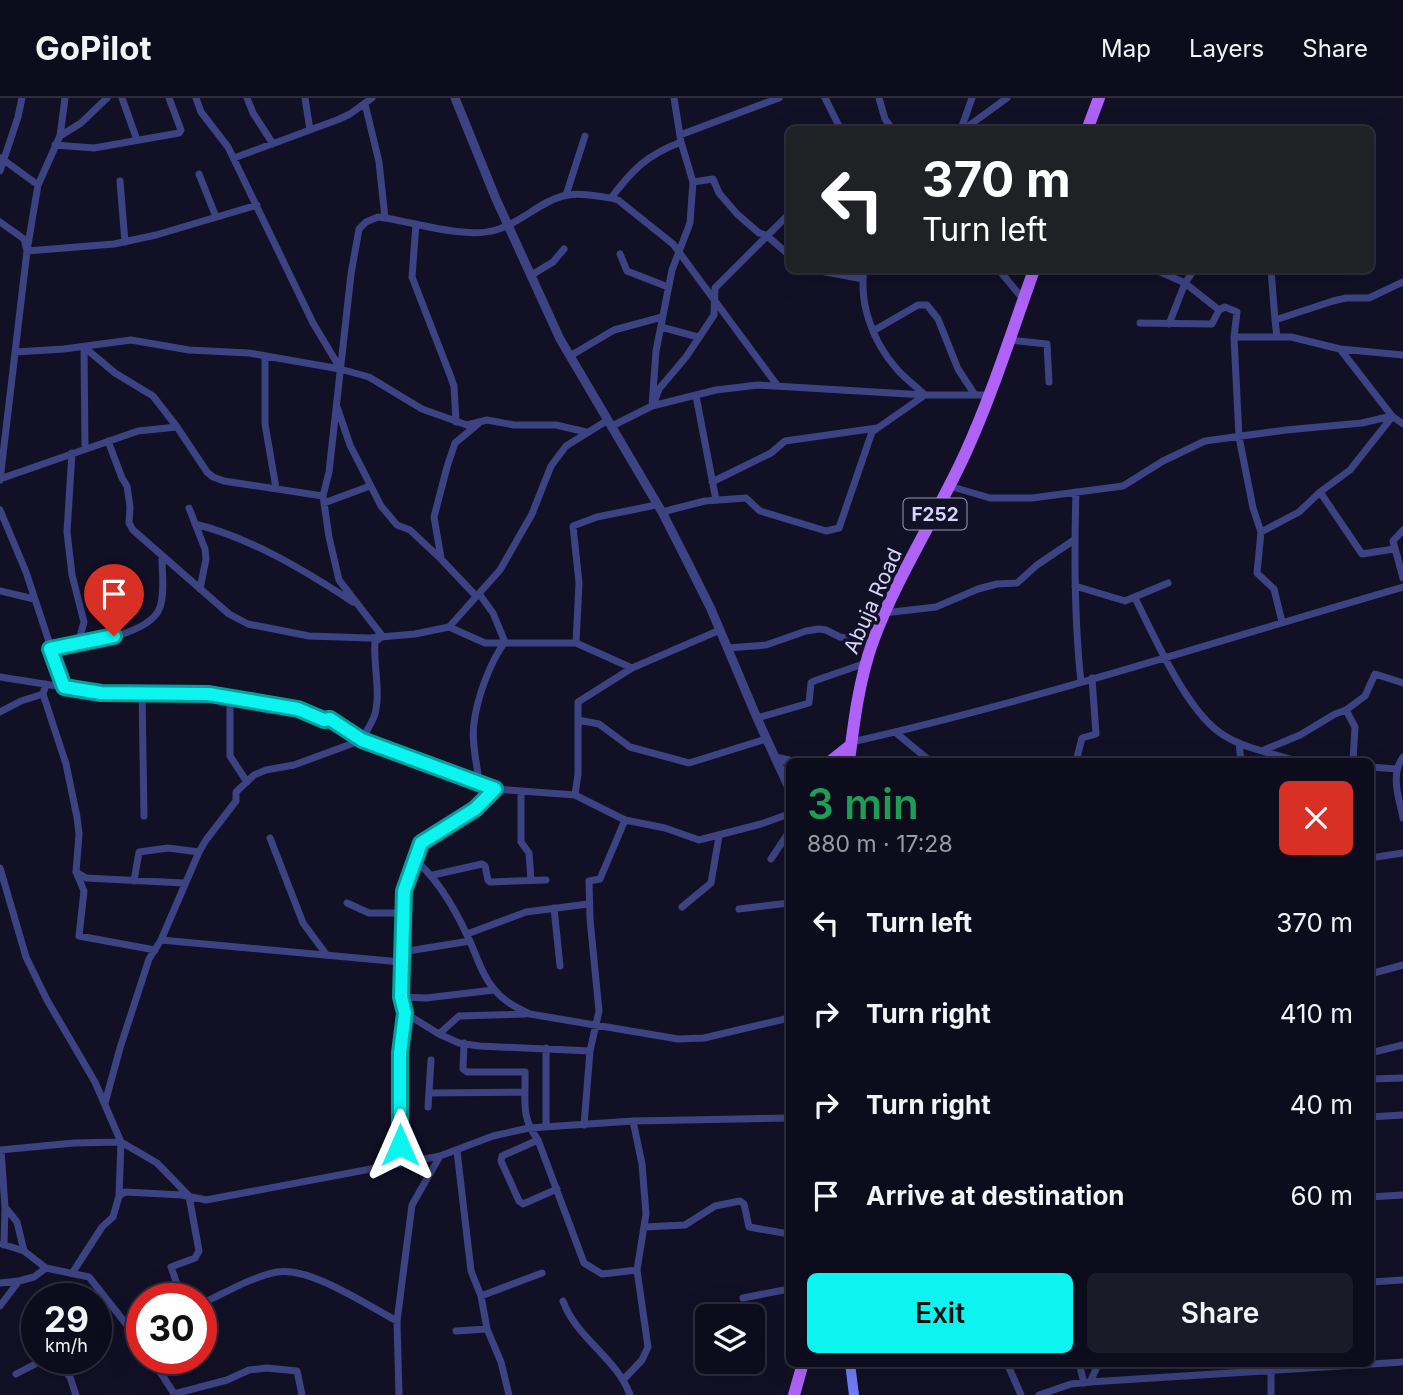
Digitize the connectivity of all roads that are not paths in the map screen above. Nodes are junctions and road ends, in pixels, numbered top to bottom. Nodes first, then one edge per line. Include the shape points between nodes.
1 (22, 98) edge
2 (65, 98) edge
3 (107, 98) edge
4 (122, 98) edge
5 (169, 98) edge
6 (196, 98) edge
7 (247, 98) edge
8 (305, 98) edge
9 (455, 98) edge
10 (674, 98) edge
11 (779, 98) edge
12 (825, 98) edge
13 (879, 98) edge
14 (972, 98) edge
15 (1007, 98) edge
16 (1099, 98) edge
17 (368, 101) edge
18 (839, 126) edge
19 (890, 126) edge
20 (963, 126) edge
21 (968, 126) edge
22 (1088, 126) edge
23 (310, 130) junction
24 (60, 136) junction
25 (585, 136) dead end
26 (680, 139) junction
27 (137, 140) junction
28 (273, 144) junction
29 (55, 145) junction
30 (234, 158) junction
31 (1, 159) edge
32 (0, 171) edge
33 (199, 174) dead end
34 (120, 181) dead end
35 (693, 182) junction
36 (38, 185) junction
37 (566, 195) junction
38 (611, 198) junction
39 (257, 205) junction
40 (216, 217) junction
41 (786, 217) edge
42 (385, 218) junction
43 (0, 222) edge
44 (416, 224) junction
45 (508, 226) junction
46 (766, 235) junction
47 (125, 242) junction
48 (564, 249) dead end
49 (27, 251) junction
50 (678, 251) junction
51 (786, 252) edge
52 (620, 254) dead end
53 (831, 273) edge
54 (864, 273) edge
55 (1001, 273) edge
56 (1033, 273) edge
57 (1163, 273) edge
58 (1192, 273) edge
59 (1270, 273) edge
60 (530, 276) junction
61 (863, 279) junction
62 (1403, 282) edge
63 (1185, 283) junction
64 (668, 287) junction
65 (1023, 300) junction
66 (713, 301) junction
67 (1219, 310) junction
68 (663, 317) junction
69 (1275, 320) junction
70 (1140, 323) dead end
71 (1169, 324) junction
72 (661, 327) junction
73 (873, 331) junction
74 (698, 337) junction
75 (1234, 337) junction
76 (1277, 337) junction
77 (1009, 340) junction
78 (84, 347) junction
79 (1340, 349) junction
80 (15, 352) junction
81 (1403, 355) edge
82 (570, 356) junction
83 (265, 357) junction
84 (340, 369) junction
85 (1049, 382) dead end
86 (777, 385) junction
87 (925, 395) junction
88 (975, 395) junction
89 (989, 395) junction
90 (696, 396) junction
91 (335, 400) junction
92 (652, 405) junction
93 (1392, 416) junction
94 (456, 422) junction
95 (480, 422) junction
96 (610, 423) junction
97 (1403, 424) edge
98 (177, 427) junction
99 (877, 428) junction
100 (586, 432) junction
101 (1239, 437) junction
102 (108, 440) junction
103 (85, 448) junction
104 (72, 453) junction
105 (0, 479) edge
106 (712, 482) junction
107 (370, 486) junction
108 (949, 486) junction
109 (276, 488) junction
110 (1076, 492) junction
111 (1320, 492) junction
112 (323, 500) junction
113 (716, 500) junction
114 (189, 508) dead end
115 (659, 509) junction
116 (0, 510) edge
117 (195, 524) junction
118 (1403, 530) edge
119 (1261, 532) junction
120 (9, 536) junction
121 (0, 539) edge
122 (1074, 540) junction
123 (1394, 549) junction
124 (162, 558) junction
125 (441, 559) junction
126 (1403, 578) edge
127 (1168, 583) dead end
128 (1075, 586) junction
129 (1403, 587) edge
130 (200, 589) junction
131 (0, 591) edge
132 (478, 596) junction
133 (1135, 598) junction
134 (34, 599) junction
135 (356, 604) junction
136 (884, 613) junction
137 (1282, 622) junction
138 (449, 627) junction
139 (720, 630) junction
140 (383, 637) junction
141 (505, 642) junction
142 (873, 642) junction
143 (576, 643) junction
144 (78, 644) junction
145 (727, 648) junction
146 (50, 649) junction
147 (1165, 656) junction
148 (866, 663) junction
149 (632, 668) junction
150 (0, 677) edge
151 (1092, 678) junction
152 (1081, 682) junction
153 (1403, 683) edge
154 (47, 684) junction
155 (64, 687) junction
156 (142, 692) junction
157 (43, 694) junction
158 (230, 698) junction
159 (1346, 710) junction
160 (0, 712) edge
161 (757, 718) junction
162 (578, 720) junction
163 (895, 732) junction
164 (766, 739) junction
165 (362, 740) junction
166 (851, 743) junction
167 (1239, 743) junction
168 (1263, 750) junction
169 (1403, 757) edge
170 (775, 758) junction
171 (834, 758) edge
172 (849, 758) edge
173 (926, 758) edge
174 (1077, 758) edge
175 (1241, 758) edge
176 (1287, 758) edge
177 (1353, 758) edge
178 (786, 760) edge
179 (1374, 767) edge
180 (1397, 769) junction
181 (247, 782) junction
182 (479, 782) junction
183 (786, 782) edge
184 (495, 789) junction
185 (521, 792) junction
186 (575, 795) junction
187 (786, 815) edge
188 (144, 816) dead end
189 (1403, 818) edge
190 (625, 820) junction
191 (719, 836) junction
192 (786, 836) edge
193 (270, 838) dead end
194 (199, 852) junction
195 (1403, 853) edge
196 (1374, 857) edge
197 (414, 859) junction
198 (771, 859) dead end
199 (0, 868) edge
200 (76, 872) junction
201 (433, 875) junction
202 (531, 880) junction
203 (546, 880) dead end
204 (134, 881) junction
205 (184, 883) junction
206 (347, 903) dead end
207 (786, 903) edge
208 (589, 904) junction
209 (682, 907) dead end
210 (554, 908) junction
211 (739, 909) dead end
212 (404, 913) junction
213 (469, 938) junction
214 (161, 940) junction
215 (155, 950) junction
216 (402, 952) junction
217 (326, 954) junction
218 (401, 962) junction
219 (1403, 965) edge
220 (560, 966) dead end
221 (1374, 973) edge
222 (494, 990) junction
223 (401, 997) junction
224 (405, 1013) junction
225 (530, 1013) junction
226 (786, 1019) edge
227 (594, 1027) junction
228 (439, 1034) junction
229 (464, 1043) junction
230 (1403, 1045) edge
231 (546, 1048) junction
232 (590, 1051) junction
233 (1374, 1051) edge
234 (431, 1060) dead end
235 (1403, 1078) edge
236 (1374, 1079) edge
237 (525, 1092) junction
238 (429, 1093) junction
239 (105, 1103) junction
240 (428, 1107) dead end
241 (1403, 1115) edge
242 (1374, 1117) edge
243 (786, 1118) edge
244 (633, 1121) junction
245 (584, 1125) junction
246 (546, 1126) junction
247 (529, 1128) junction
248 (538, 1140) junction
249 (121, 1142) junction
250 (1, 1150) edge
251 (457, 1151) junction
252 (440, 1156) junction
253 (400, 1164) junction
254 (557, 1189) junction
255 (1403, 1195) edge
256 (119, 1196) junction
257 (189, 1196) junction
258 (1374, 1196) edge
259 (5, 1207) junction
260 (644, 1227) junction
261 (786, 1233) edge
262 (2, 1245) edge
263 (24, 1251) junction
264 (46, 1268) junction
265 (636, 1270) junction
266 (73, 1272) junction
267 (542, 1273) dead end
268 (1403, 1280) edge
269 (19, 1281) junction
270 (1374, 1282) edge
271 (0, 1283) edge
272 (177, 1283) edge
273 (786, 1290) edge
274 (481, 1296) junction
275 (217, 1297) edge
276 (743, 1298) dead end
277 (563, 1301) dead end
278 (0, 1306) edge
279 (397, 1321) junction
280 (126, 1324) edge
281 (488, 1329) junction
282 (456, 1331) dead end
283 (1403, 1362) edge
284 (1374, 1363) edge
285 (802, 1367) edge
286 (850, 1367) edge
287 (1009, 1367) edge
288 (1081, 1367) edge
289 (1096, 1367) edge
290 (1260, 1367) edge
291 (1271, 1367) edge
292 (21, 1371) edge
293 (16, 1374) dead end
294 (67, 1374) edge
295 (161, 1374) edge
296 (624, 1379) junction
297 (1087, 1382) junction
298 (76, 1395) edge
299 (174, 1395) edge
300 (302, 1395) edge
301 (399, 1395) edge
302 (509, 1395) edge
303 (630, 1395) edge
304 (794, 1395) edge
305 (854, 1395) edge
306 (1021, 1395) edge
307 (1039, 1395) edge
308 (1271, 1395) edge

1 - 31 street
2 - 24 street
3 - 24 street
4 - 27 street
5 - 27 street via 180,132
6 - 30 street
7 - 28 street
8 - 23 street
9 - 45 street
10 - 26 street
11 - 26 street
12 - 18 street
13 - 19 street
14 - 20 street
15 - 21 street
16 - 22 main road
17 - 23 street via 350,114
17 - 42 street
23 - 28 street
24 - 29 street
25 - 37 street
26 - 35 street
26 - 38 street via 642,162
27 - 29 street via 94,148
28 - 30 street
29 - 36 street
30 - 39 street
31 - 32 street
31 - 36 street
33 - 40 street
34 - 47 street
35 - 46 street via 713,179 737,214
35 - 50 street via 690,223
36 - 49 street
37 - 38 street
37 - 45 street
38 - 50 street
39 - 40 street
39 - 84 street
40 - 47 street
41 - 46 street
42 - 44 street
42 - 84 street via 366,222 359,229
43 - 49 street via 24,239
44 - 45 street via 471,233
44 - 94 street via 412,277 454,386
45 - 60 street
46 - 51 street
46 - 66 street via 715,288
47 - 49 street
48 - 60 street
49 - 80 street
50 - 64 street
50 - 66 street
52 - 64 street via 627,271
53 - 61 street
54 - 61 street
55 - 65 street
56 - 65 main road, Abuja Road / F252
57 - 63 street
58 - 63 street
59 - 69 street
60 - 82 street
61 - 73 street via 867,320
62 - 69 street via 1368,298 1333,301
63 - 67 street
63 - 71 street
64 - 68 street
65 - 77 main road, Abuja Road / F252
66 - 74 street via 714,316
66 - 86 street
67 - 71 street via 1212,324
67 - 75 street via 1225,307 1237,312
68 - 72 street
68 - 82 street via 614,330
69 - 76 street
70 - 71 street
72 - 74 street
72 - 92 street
73 - 87 street via 896,368
73 - 88 street via 918,304 927,305
74 - 92 street
75 - 76 street
75 - 101 street
76 - 79 street
77 - 85 street via 1047,344
77 - 89 main road, Abuja Road / F252
78 - 80 street
78 - 83 street via 131,340
78 - 98 street via 153,396
78 - 103 street
79 - 81 street
79 - 93 street
80 - 105 street
82 - 96 street
83 - 84 street
83 - 109 street via 265,424
84 - 91 street
84 - 94 street via 369,377 422,409
86 - 87 street
86 - 90 street
87 - 88 street
87 - 99 street
88 - 89 street
89 - 108 main road, Abuja Road / F252
90 - 92 street
90 - 106 street
91 - 107 street
91 - 112 street
92 - 96 street
93 - 97 street
93 - 101 street
93 - 111 street via 1350,470
94 - 95 street
95 - 100 street via 556,425
95 - 125 street via 455,443 447,467 435,517
96 - 100 street
96 - 115 street
98 - 102 street
98 - 109 street via 213,477
99 - 106 street via 785,441 771,453
99 - 113 street via 868,440 839,528 826,531 760,511 746,498
100 - 132 street via 566,446 551,466 532,514 500,570
101 - 110 street via 1200,443 1123,486
101 - 119 street
102 - 103 street
102 - 124 street via 127,486 130,523
103 - 104 street
104 - 105 street
104 - 144 street via 67,532 84,622
106 - 113 street
107 - 112 street
107 - 125 street via 397,525 410,530
108 - 110 street via 990,498
108 - 136 main road, Abuja Road / F252
109 - 112 street
110 - 122 street
111 - 119 street via 1299,512
111 - 123 street via 1362,554
112 - 135 street via 339,580
113 - 115 street
114 - 117 street
115 - 139 street
115 - 143 street via 597,517 573,526 579,583
116 - 120 street
117 - 130 street via 206,559
117 - 135 street via 220,530 310,573
118 - 123 street via 1393,541
119 - 137 street via 1257,573 1274,589
120 - 121 street
120 - 134 street
122 - 128 street
122 - 136 street via 1017,583 978,589 936,607
123 - 126 street
124 - 130 street
124 - 144 street via 160,609 149,623
125 - 132 street
127 - 133 street
128 - 133 street via 1125,601
128 - 152 street
129 - 137 street
130 - 140 street via 248,624 309,636
131 - 134 street
132 - 138 street
132 - 141 street via 493,613
133 - 147 street
134 - 146 street
135 - 140 street
136 - 142 main road, Abuja Road / F252
137 - 147 street
138 - 140 street
138 - 141 street via 485,643
139 - 145 street
139 - 149 street
140 - 165 street via 375,640 377,697
141 - 143 street
141 - 182 street via 487,673 473,724
142 - 145 street via 819,629 766,645
142 - 148 main road, Abuja Road / F252
143 - 149 street
144 - 146 street
145 - 161 street
146 - 155 street
147 - 151 street
147 - 167 street via 1195,707 1222,735
148 - 161 street via 811,683 809,703
148 - 166 main road, Abuja Road / F252
149 - 162 street via 578,702
150 - 154 street
151 - 152 street
151 - 174 street via 1096,734 1082,738
152 - 163 street
153 - 159 street via 1375,674 1365,696
154 - 155 street
154 - 157 street
155 - 156 street via 101,693
156 - 158 street
156 - 188 street
157 - 160 street
157 - 200 street via 78,817
158 - 165 street via 330,719
158 - 181 street via 230,756
159 - 168 street
159 - 177 street via 1355,727
161 - 164 street
162 - 164 street via 599,724 630,747 689,763
162 - 186 street
163 - 166 street
163 - 173 street
164 - 170 street
165 - 181 street via 294,765 266,770
165 - 182 street
166 - 171 main road
166 - 172 main road, Abuja Road / F252
167 - 168 street
167 - 175 street
168 - 176 street
169 - 180 street
170 - 178 street
170 - 183 street
179 - 180 street
180 - 189 street
181 - 194 street
182 - 184 street
184 - 185 street
184 - 197 street via 475,809 421,843
185 - 186 street
185 - 202 street via 521,842 529,853
186 - 190 street
187 - 191 street
190 - 191 street via 703,841
190 - 208 street via 600,879 589,881
191 - 209 street via 711,883
192 - 198 street
193 - 217 street via 303,923
194 - 204 street via 168,848 139,852
194 - 205 street
195 - 196 street
197 - 201 street
197 - 212 street via 404,891
199 - 239 street via 26,957
200 - 204 street via 86,878
200 - 215 street via 84,891 79,936
201 - 202 street via 482,864 491,882
201 - 213 street
202 - 203 street
204 - 205 street
205 - 214 street
206 - 212 street via 369,913
207 - 211 street
208 - 210 street
208 - 227 street via 598,1003
210 - 213 street via 526,912
210 - 220 street
212 - 216 street
213 - 216 street
213 - 222 street
214 - 215 street
214 - 217 street
215 - 239 street via 139,984
216 - 218 street
217 - 218 street
218 - 223 street
219 - 221 street
222 - 223 street
222 - 225 street
223 - 224 street
224 - 228 street
224 - 253 street via 400,1053
225 - 227 street
225 - 228 street via 459,1016
226 - 227 street via 687,1039
227 - 232 street
228 - 229 street
229 - 231 street
229 - 237 street via 465,1071 525,1072
230 - 233 street
231 - 232 street
231 - 246 street
232 - 245 street
234 - 238 street
235 - 236 street
237 - 238 street
237 - 247 street
238 - 240 street
239 - 249 street
241 - 242 street
243 - 244 street
244 - 245 street
244 - 260 street via 642,1164
245 - 246 street
246 - 247 street
247 - 248 street
247 - 251 street
248 - 254 street
248 - 254 street via 502,1156 501,1161 523,1204
249 - 250 street
249 - 256 street
249 - 257 street via 158,1163
250 - 259 street
251 - 252 street
251 - 274 street via 469,1264
252 - 253 street
252 - 279 street via 412,1205
253 - 257 street via 206,1200
254 - 265 street via 584,1263 602,1274
255 - 258 street
256 - 257 street via 125,1192
256 - 266 street via 113,1217
257 - 272 street via 200,1251 195,1258 172,1267
259 - 262 street
259 - 263 street via 17,1222
260 - 261 street via 685,1225 715,1206 743,1201 749,1227
260 - 265 street
262 - 263 street
263 - 264 street
264 - 266 street
264 - 269 street
265 - 296 street via 648,1347
266 - 280 street via 89,1277
267 - 274 street
268 - 270 street
269 - 271 street
269 - 278 street
273 - 276 street
274 - 281 street
275 - 279 street via 256,1279 289,1272 329,1283
277 - 296 street via 572,1320
279 - 301 street
281 - 282 street
281 - 302 street
283 - 284 street
285 - 304 main road
286 - 305 main road
287 - 306 street
288 - 297 street
289 - 297 street
290 - 297 street
291 - 308 street
292 - 293 street
294 - 298 street
295 - 299 street
296 - 303 street
297 - 307 street
299 - 300 street via 267,1368 297,1371

